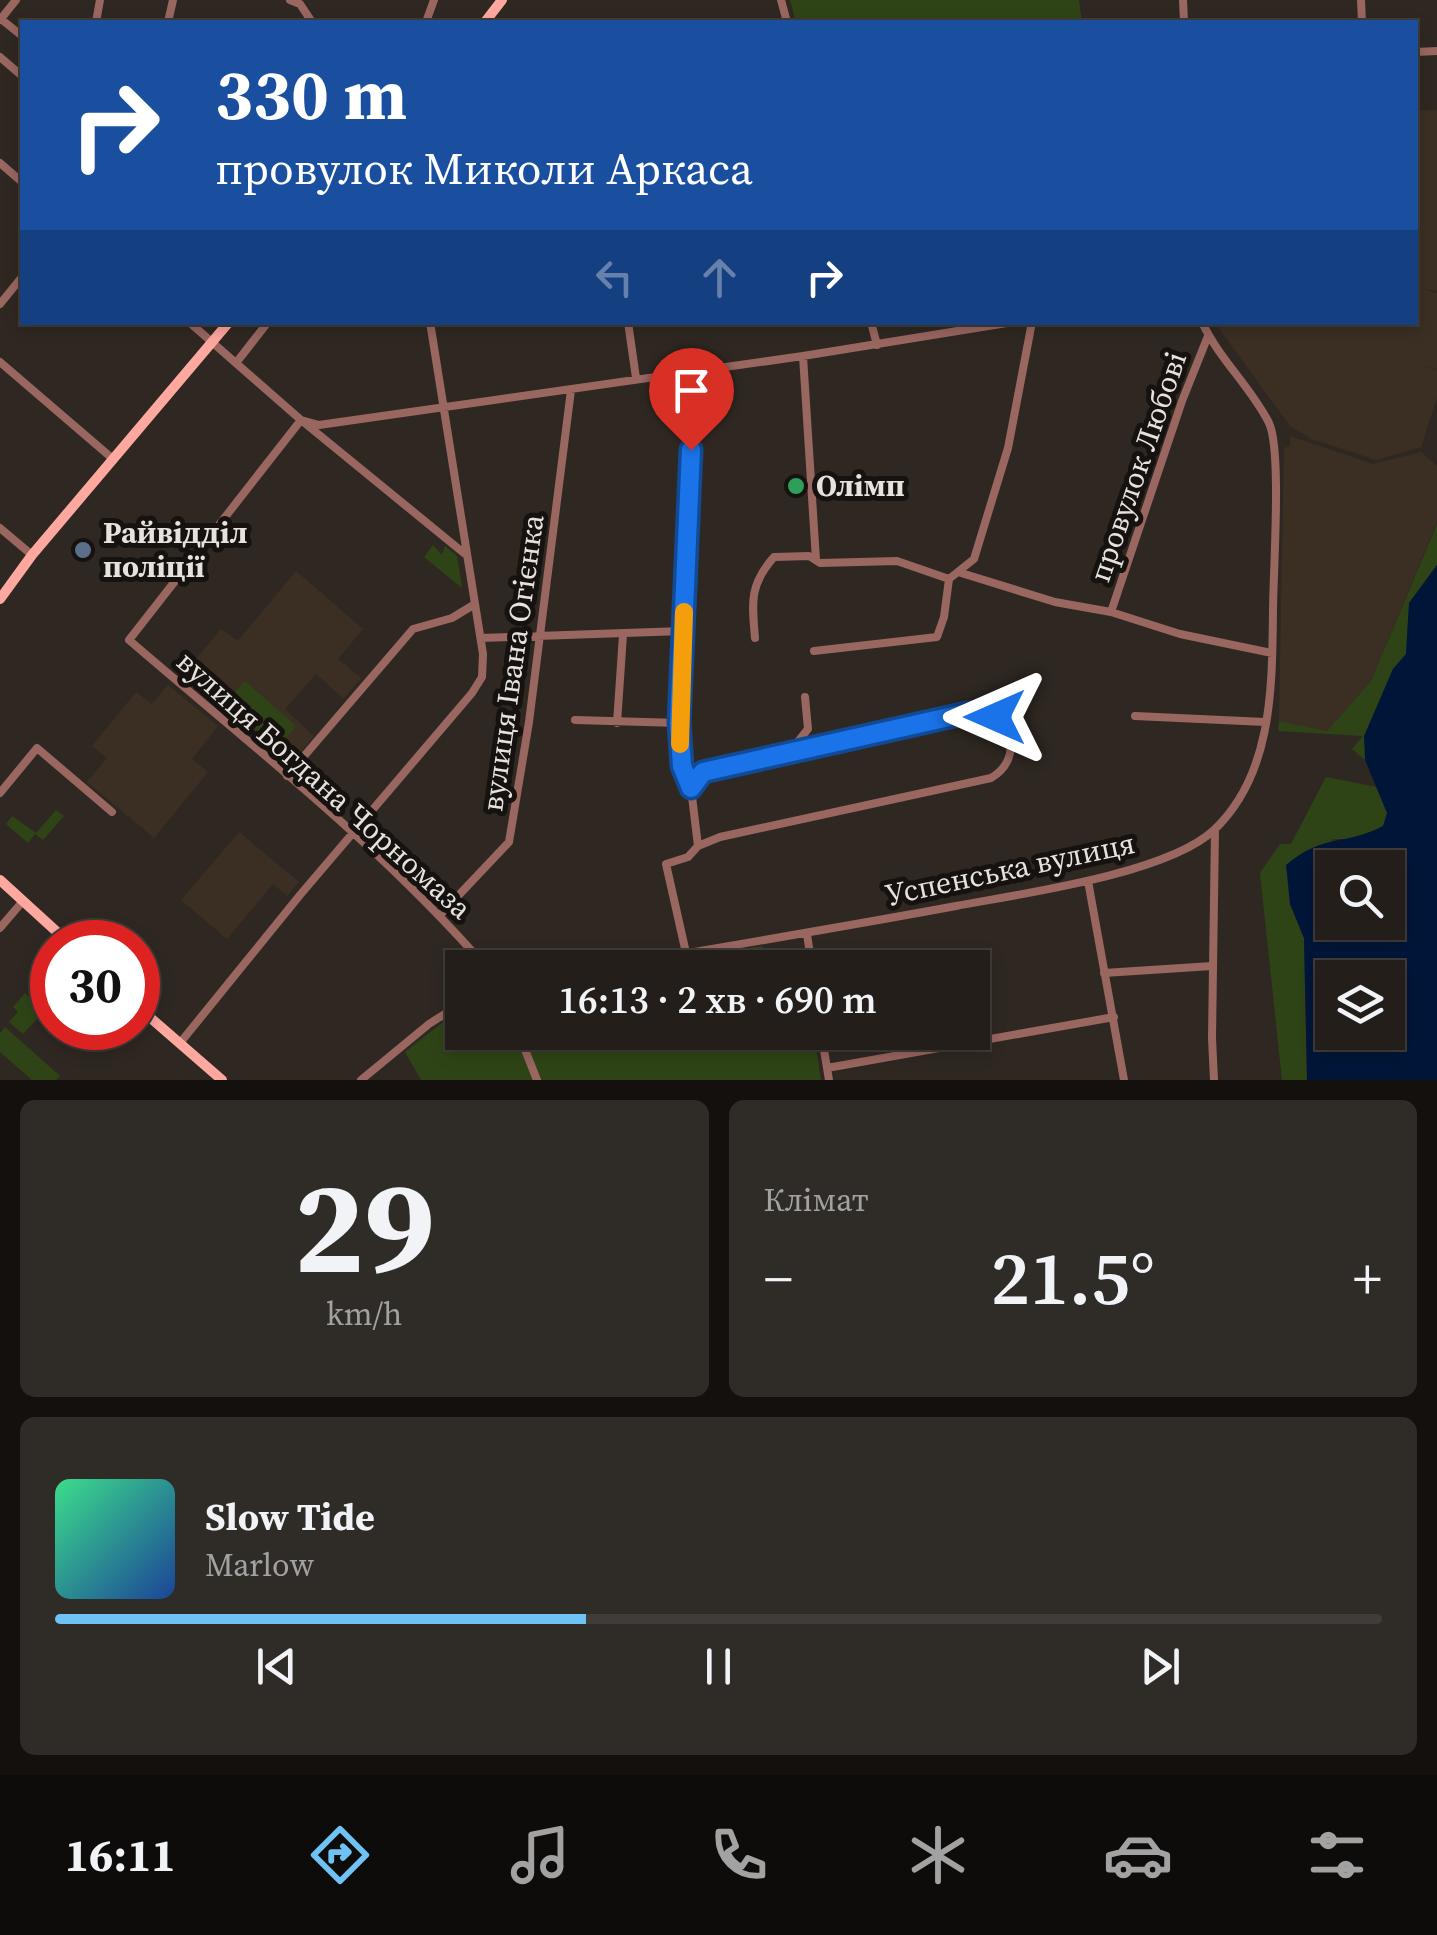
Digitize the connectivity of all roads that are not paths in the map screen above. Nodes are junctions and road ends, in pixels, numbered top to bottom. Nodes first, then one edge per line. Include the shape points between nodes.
1 (16, 0) edge
2 (290, 0) edge
3 (1, 16) edge
4 (311, 20) edge
5 (20, 34) edge
6 (0, 57) edge
7 (20, 74) edge
8 (0, 163) edge
9 (20, 180) edge
10 (20, 279) edge
11 (0, 304) edge
12 (192, 325) edge
13 (226, 325) edge
14 (266, 325) edge
15 (431, 325) edge
16 (628, 325) edge
17 (872, 325) edge
18 (996, 325) edge
19 (1031, 325) edge
20 (1203, 325) edge
21 (1208, 336) junction
22 (212, 342) junction
23 (877, 345) junction
24 (803, 356) junction
25 (0, 362) edge
26 (236, 363) junction
27 (694, 371) junction
28 (636, 378) junction
29 (571, 390) junction
30 (446, 406) junction
31 (302, 420) junction
32 (113, 459) junction
33 (0, 528) edge
34 (464, 554) junction
35 (32, 555) junction
36 (816, 560) junction
37 (958, 572) junction
38 (949, 579) junction
39 (0, 599) edge
40 (475, 604) junction
41 (1111, 612) junction
42 (683, 631) junction
43 (623, 635) junction
44 (540, 637) junction
45 (481, 638) junction
46 (755, 638) dead end
47 (814, 651) dead end
48 (1272, 653) junction
49 (805, 696) dead end
50 (1135, 716) dead end
51 (575, 720) dead end
52 (1266, 722) junction
53 (617, 723) junction
54 (679, 723) junction
55 (788, 754) junction
56 (287, 776) junction
57 (691, 788) junction
58 (0, 793) edge
59 (112, 812) dead end
60 (1215, 830) junction
61 (352, 834) junction
62 (698, 846) junction
63 (0, 880) edge
64 (1088, 881) junction
65 (23, 901) junction
66 (439, 916) junction
67 (44, 920) edge
68 (0, 928) edge
69 (806, 934) junction
70 (470, 950) edge
71 (685, 950) edge
72 (705, 950) edge
73 (809, 950) edge
74 (1212, 966) junction
75 (1104, 973) junction
76 (445, 1014) edge
77 (1114, 1016) junction
78 (160, 1026) edge
79 (180, 1043) junction
80 (525, 1050) edge
81 (824, 1050) edge
82 (827, 1068) junction
83 (222, 1080) edge
84 (361, 1080) edge
85 (537, 1080) edge
86 (828, 1080) edge
87 (1124, 1080) edge
88 (1214, 1080) edge

1 - 3 street
2 - 4 street
3 - 5 street
6 - 7 street
8 - 9 street
10 - 11 street
12 - 22 street
13 - 22 main road
14 - 26 street
15 - 30 street
16 - 28 street
17 - 23 street
18 - 23 street
19 - 37 street via 997,485 974,560
20 - 21 street, Успенська вулиця
21 - 41 street, провулок Любові
21 - 48 street, Успенська вулиця via 1271,430
22 - 26 street
22 - 32 main road
23 - 24 street
24 - 27 street
24 - 36 street
25 - 32 street
26 - 31 street
27 - 28 street
27 - 42 street
28 - 29 street
29 - 30 street
29 - 44 street, вулиця Івана Огієнка
30 - 31 street via 319,425
30 - 34 street
31 - 34 street
31 - 56 street, вулиця Богдана Чорномаза via 129,640
32 - 35 main road
33 - 35 street
34 - 40 street
35 - 39 main road
36 - 38 street via 897,561
36 - 46 street via 774,557 758,575
37 - 38 street
37 - 41 street, провулок Любові
38 - 47 street via 937,636
40 - 45 street
40 - 56 street via 413,629
41 - 48 street, провулок Любові
42 - 43 street
42 - 54 street
43 - 44 street
43 - 53 street
44 - 45 street
44 - 66 street, вулиця Івана Огієнка via 509,842
45 - 61 street via 478,684
48 - 52 street, Успенська вулиця
49 - 55 street via 808,729
50 - 52 street
51 - 53 street
52 - 60 street, Успенська вулиця via 1251,779
53 - 54 street
54 - 57 street
55 - 57 street via 703,772
55 - 62 street via 974,712 1000,721 1011,740 1009,760 991,778
56 - 61 street, вулиця Богдана Чорномаза
57 - 62 street
58 - 59 street via 37,748
60 - 64 street, Успенська вулиця via 1182,850
60 - 74 street
61 - 66 street, вулиця Богдана Чорномаза
61 - 79 street
62 - 71 street via 666,864
63 - 65 main road
64 - 69 street, Успенська вулиця
64 - 75 street
65 - 67 main road
65 - 68 street
66 - 70 street, вулиця Богдана Чорномаза
69 - 72 street, Успенська вулиця
69 - 73 street
74 - 75 street
74 - 88 street
75 - 77 street
76 - 84 street
77 - 82 street
77 - 87 street
78 - 79 main road
79 - 83 main road
80 - 85 street
81 - 82 street
82 - 86 street

